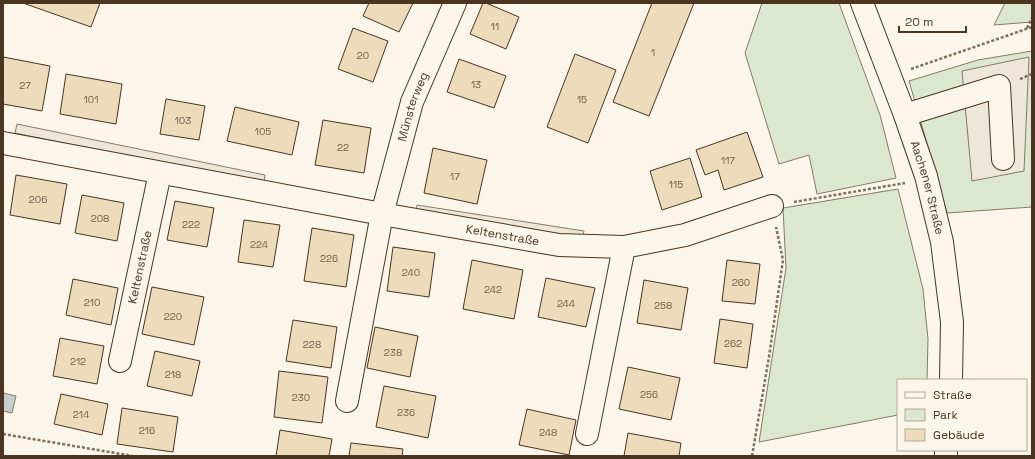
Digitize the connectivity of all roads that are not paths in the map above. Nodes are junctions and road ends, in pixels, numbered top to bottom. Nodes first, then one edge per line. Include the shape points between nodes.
1 (455, 3) edge
2 (862, 3) edge
3 (905, 115) junction
4 (3, 143) edge
5 (1003, 159) dead end
6 (160, 173) junction
7 (772, 206) road end
8 (382, 214) junction
9 (624, 247) junction
10 (120, 361) dead end
11 (951, 379) edge
12 (347, 401) dead end
13 (587, 434) dead end

1 - 8 street, Münsterweg via 412,102
2 - 3 street, Aachener Straße
3 - 5 street via 999,86
3 - 11 street, Aachener Straße via 926,176 942,242 952,322
4 - 6 street, Keltenstraße
6 - 8 street, Keltenstraße
6 - 10 street, Keltenstraße
7 - 9 street, Keltenstraße via 685,235
8 - 9 street, Keltenstraße via 559,245
8 - 12 street
9 - 13 street

